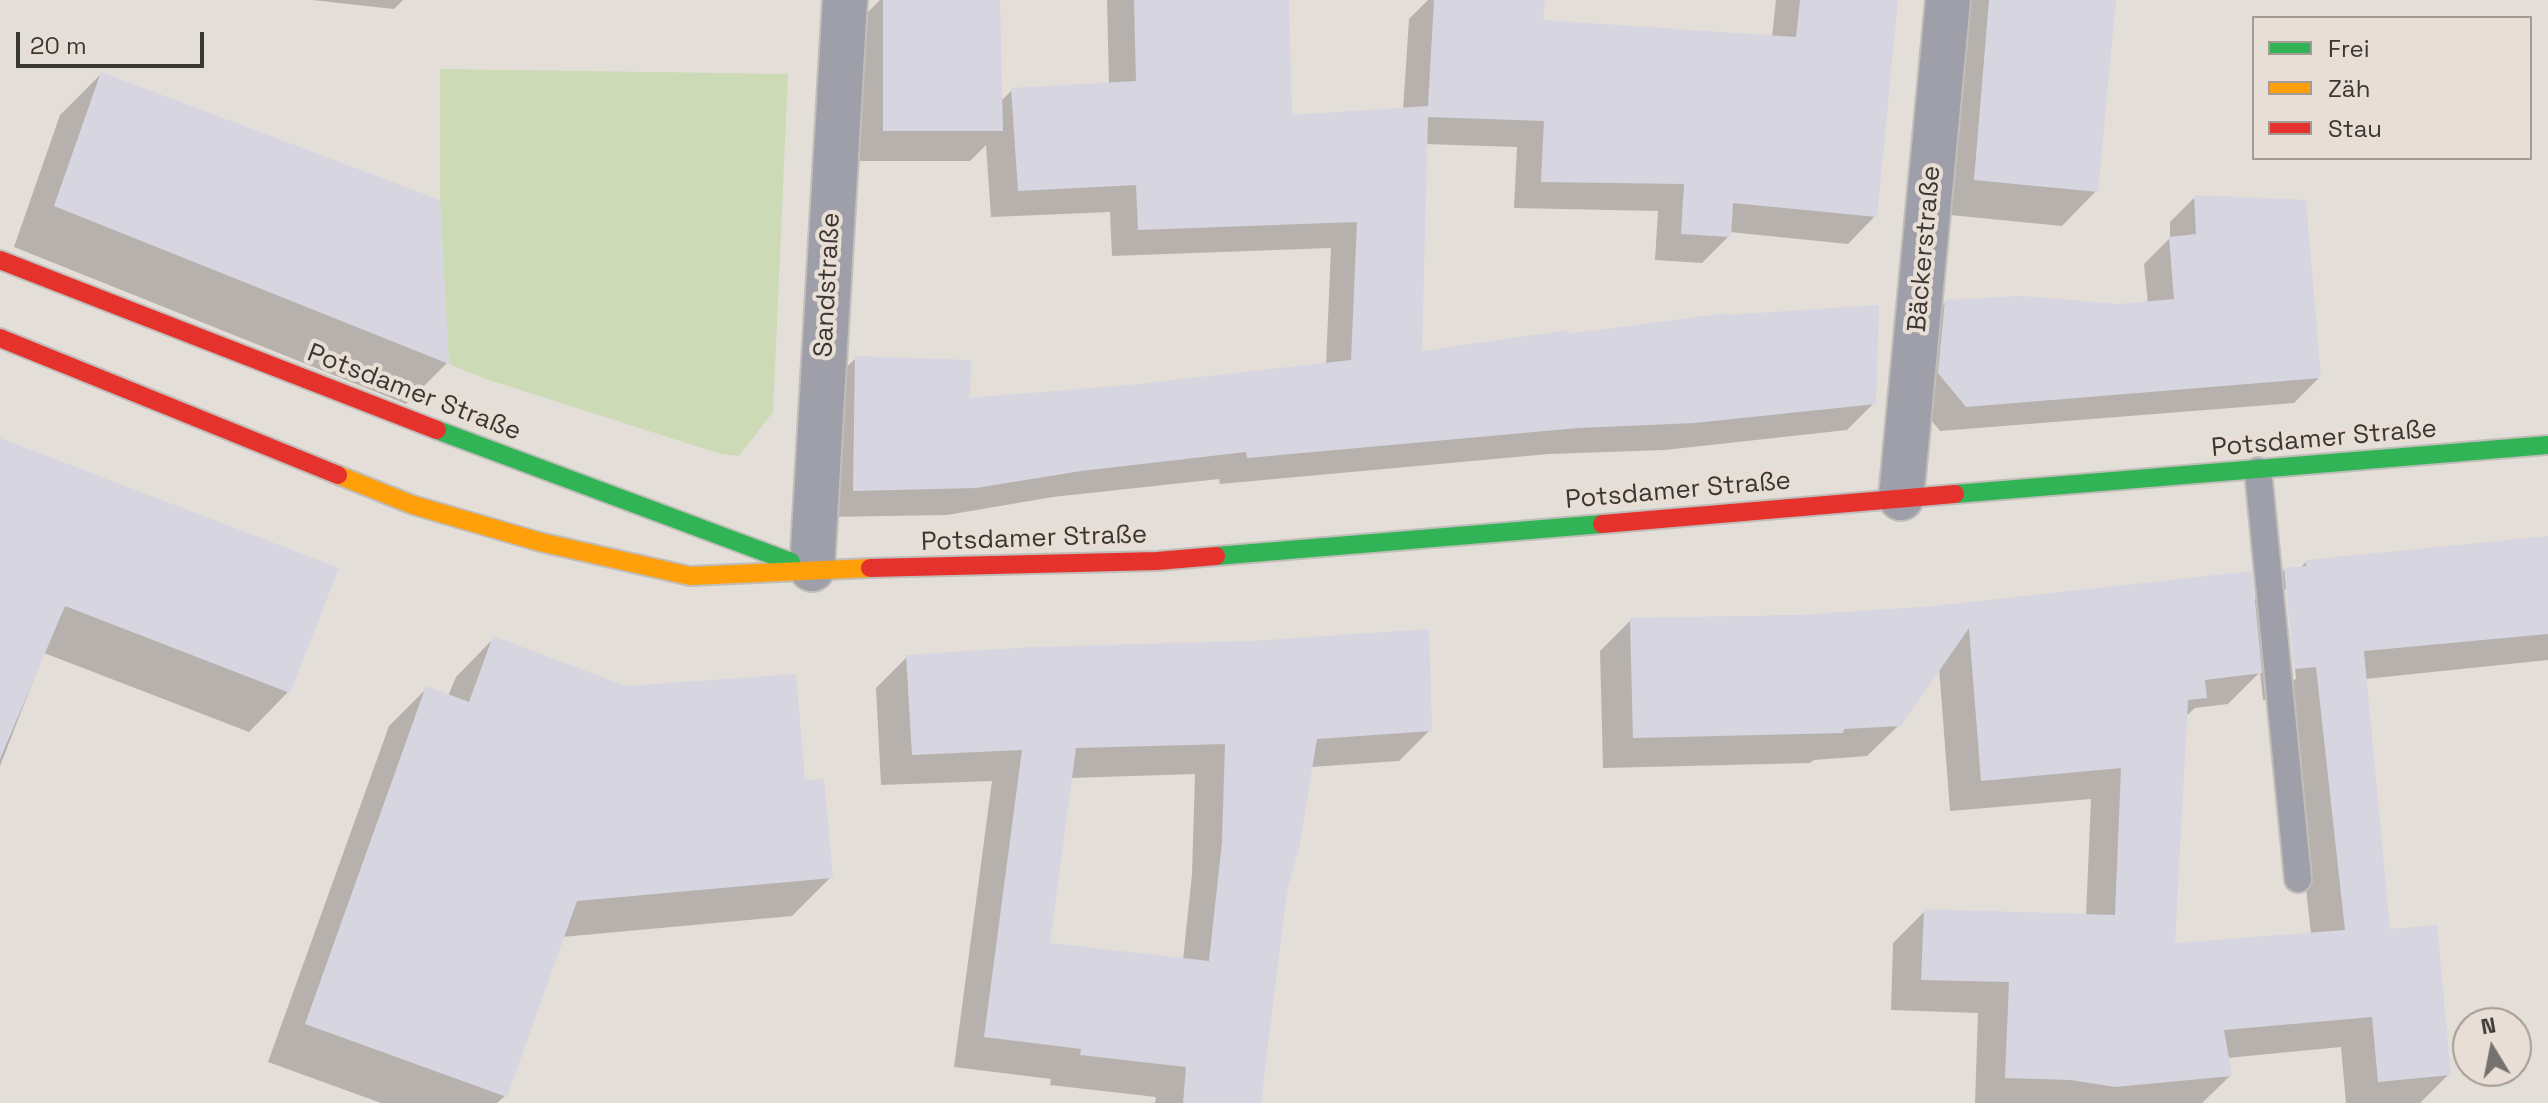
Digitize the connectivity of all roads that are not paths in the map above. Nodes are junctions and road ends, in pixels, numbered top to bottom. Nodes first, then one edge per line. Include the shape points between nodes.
1 (845, 0) edge
2 (1948, 0) edge
3 (0, 260) edge
4 (0, 338) edge
5 (2548, 445) edge
6 (2258, 471) junction
7 (1901, 498) junction
8 (812, 569) junction
9 (2298, 879) dead end

1 - 8 street, Sandstraße
2 - 7 street, Bäckerstraße
3 - 8 street, Potsdamer Straße via 591,490
4 - 8 street, Potsdamer Straße via 413,505 512,534 690,576
5 - 6 street, Potsdamer Straße
6 - 7 street, Potsdamer Straße
6 - 9 lane
7 - 8 street, Potsdamer Straße via 1157,561

